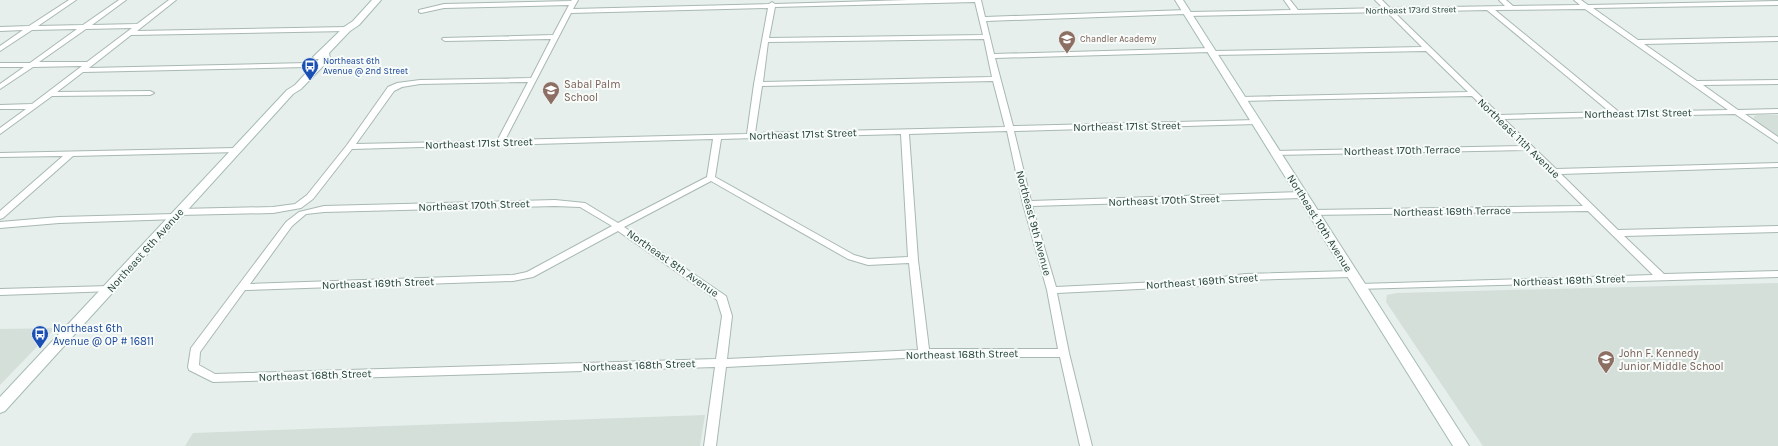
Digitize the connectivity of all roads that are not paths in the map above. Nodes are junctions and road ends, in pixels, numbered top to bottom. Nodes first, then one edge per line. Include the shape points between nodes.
1 (73, 0) edge
2 (123, 0) edge
3 (173, 0) edge
4 (368, 0) edge
5 (378, 0) edge
6 (675, 0) edge
7 (978, 0) edge
8 (1179, 0) edge
9 (1287, 0) edge
10 (1378, 0) edge
11 (1502, 0) edge
12 (1577, 0) edge
13 (1655, 0) edge
14 (1777, 1) edge
15 (508, 2) edge
16 (574, 2) edge
17 (772, 4) junction
18 (1663, 5) junction
19 (1586, 6) junction
20 (672, 7) junction
21 (1488, 8) junction
22 (1511, 8) junction
23 (1388, 10) junction
24 (421, 11) dead end
25 (570, 11) junction
26 (1296, 12) junction
27 (1187, 13) junction
28 (982, 18) junction
29 (139, 26) junction
30 (86, 27) junction
31 (31, 28) junction
32 (0, 29) edge
33 (347, 29) junction
34 (130, 33) junction
35 (555, 37) junction
36 (986, 37) junction
37 (445, 39) dead end
38 (1778, 39) edge
39 (765, 40) junction
40 (1638, 42) junction
41 (0, 49) edge
42 (1428, 49) junction
43 (1212, 52) junction
44 (324, 53) junction
45 (990, 56) junction
46 (32, 64) junction
47 (90, 64) junction
48 (0, 65) edge
49 (307, 66) junction
50 (81, 70) junction
51 (996, 79) junction
52 (532, 80) junction
53 (1778, 82) edge
54 (758, 84) junction
55 (1697, 84) junction
56 (0, 87) edge
57 (290, 92) junction
58 (150, 93) dead end
59 (50, 94) junction
60 (1474, 94) junction
61 (1241, 99) junction
62 (35, 106) junction
63 (0, 107) edge
64 (1778, 111) edge
65 (1738, 112) junction
66 (1616, 114) junction
67 (1497, 117) junction
68 (1256, 122) junction
69 (1010, 129) junction
70 (905, 131) junction
71 (0, 132) edge
72 (718, 136) junction
73 (751, 136) junction
74 (1778, 141) edge
75 (500, 143) junction
76 (350, 147) junction
77 (1530, 148) junction
78 (236, 150) junction
79 (71, 153) junction
80 (1275, 153) junction
81 (0, 155) edge
82 (1778, 165) edge
83 (1554, 172) junction
84 (711, 178) junction
85 (1302, 195) junction
86 (1028, 204) junction
87 (1591, 208) junction
88 (300, 210) junction
89 (1313, 213) junction
90 (177, 215) junction
91 (0, 216) edge
92 (0, 225) edge
93 (619, 226) junction
94 (1778, 229) edge
95 (1616, 233) junction
96 (913, 260) junction
97 (1351, 274) junction
98 (1778, 274) edge
99 (1661, 277) junction
100 (1360, 286) junction
101 (243, 287) junction
102 (110, 289) junction
103 (1052, 290) junction
104 (0, 292) edge
105 (1064, 352) junction
106 (924, 353) junction
107 (721, 363) junction
108 (0, 407) edge
109 (710, 446) edge
110 (1086, 446) edge
111 (1461, 446) edge

1 - 31 street
2 - 30 street
3 - 29 street
4 - 33 main road, Northeast 6th Avenue via 346,23
5 - 33 main road, Northeast 6th Avenue
6 - 20 street
7 - 17 street
7 - 28 street, Northeast 9th Avenue
8 - 27 main road, Northeast 10th Avenue
9 - 26 street
10 - 23 street, Northeast 11th Avenue
11 - 22 street
12 - 19 street
13 - 18 street
14 - 18 street, Northeast 173rd Street
15 - 16 street
15 - 24 street via 444,6
16 - 25 street
17 - 20 street
17 - 39 street
18 - 19 street, Northeast 173rd Street
19 - 22 street, Northeast 173rd Street
19 - 40 street
20 - 25 street
21 - 22 street, Northeast 173rd Street
21 - 23 street, Northeast 173rd Street
21 - 66 street
23 - 26 street, Northeast 173rd Street
23 - 42 street, Northeast 11th Avenue
25 - 35 street
26 - 27 street, Northeast 173rd Street
27 - 28 street, Northeast 173rd Street
27 - 43 main road, Northeast 10th Avenue
28 - 36 street, Northeast 9th Avenue
29 - 30 street
29 - 34 street
30 - 31 street
30 - 46 street
31 - 32 street
31 - 41 street
33 - 34 street
33 - 44 main road, Northeast 6th Avenue
34 - 47 street
35 - 37 street
35 - 52 street
36 - 39 street
36 - 45 street, Northeast 9th Avenue
38 - 40 street
39 - 54 street
40 - 55 street
42 - 43 street
42 - 60 street, Northeast 11th Avenue
43 - 45 street
43 - 61 main road, Northeast 10th Avenue
44 - 49 main road, Northeast 6th Avenue
44 - 57 main road, Northeast 6th Avenue via 325,59
45 - 51 street, Northeast 9th Avenue
46 - 47 street
46 - 48 street
46 - 56 street
47 - 50 street
49 - 50 street
49 - 57 main road, Northeast 6th Avenue via 286,88
50 - 59 street
51 - 54 street
51 - 69 street, Northeast 9th Avenue
52 - 75 street
52 - 76 street via 420,82 400,85 391,89
53 - 55 street
54 - 73 street
55 - 65 street
57 - 78 main road, Northeast 6th Avenue
58 - 59 street
59 - 62 street
60 - 61 street
60 - 67 street, Northeast 11th Avenue
61 - 68 main road, Northeast 10th Avenue
62 - 63 street
62 - 71 street
64 - 65 street, Northeast 171st Street
65 - 66 street, Northeast 171st Street
65 - 74 street
66 - 67 street, Northeast 171st Street
67 - 77 street, Northeast 11th Avenue
68 - 69 street, Northeast 171st Street
68 - 80 main road, Northeast 10th Avenue
69 - 70 street, Northeast 171st Street
69 - 86 street, Northeast 9th Avenue
70 - 73 street, Northeast 171st Street
70 - 96 street
72 - 73 street, Northeast 171st Street
72 - 75 street, Northeast 171st Street
72 - 84 street
75 - 76 street, Northeast 171st Street
76 - 88 street
77 - 80 street, Northeast 170th Terrace
77 - 83 street, Northeast 11th Avenue
78 - 79 street
78 - 90 main road, Northeast 6th Avenue
79 - 81 street
79 - 91 street
80 - 85 main road, Northeast 10th Avenue
82 - 83 street
83 - 87 street, Northeast 11th Avenue
84 - 93 street, Northeast 169th Street
84 - 96 street via 851,257 868,262
85 - 86 street, Northeast 170th Street
85 - 89 main road, Northeast 10th Avenue
86 - 103 street, Northeast 9th Avenue
87 - 89 street, Northeast 169th Terrace
87 - 95 street, Northeast 11th Avenue
88 - 90 street, Northeast 170th Street
88 - 93 street, Northeast 170th Street via 555,203 582,205
88 - 101 street
89 - 97 main road, Northeast 10th Avenue
90 - 92 street, Northeast 170th Street
90 - 102 main road, Northeast 6th Avenue
93 - 101 street, Northeast 169th Street via 530,275 513,278
93 - 107 street, Northeast 8th Avenue via 722,298 727,316
94 - 95 street
95 - 99 street, Northeast 11th Avenue
96 - 106 street
97 - 100 main road, Northeast 10th Avenue
97 - 103 street, Northeast 169th Street via 1245,277 1200,283
98 - 99 street, Northeast 169th Street
99 - 100 street, Northeast 169th Street
100 - 111 main road, Northeast 10th Avenue
101 - 107 street, Northeast 168th Street via 196,351 193,367 213,378
102 - 104 street
102 - 108 main road, Northeast 6th Avenue
103 - 105 street, Northeast 9th Avenue
105 - 106 street, Northeast 168th Street
105 - 110 street, Northeast 9th Avenue
106 - 107 street, Northeast 168th Street
107 - 109 street, Northeast 8th Avenue

